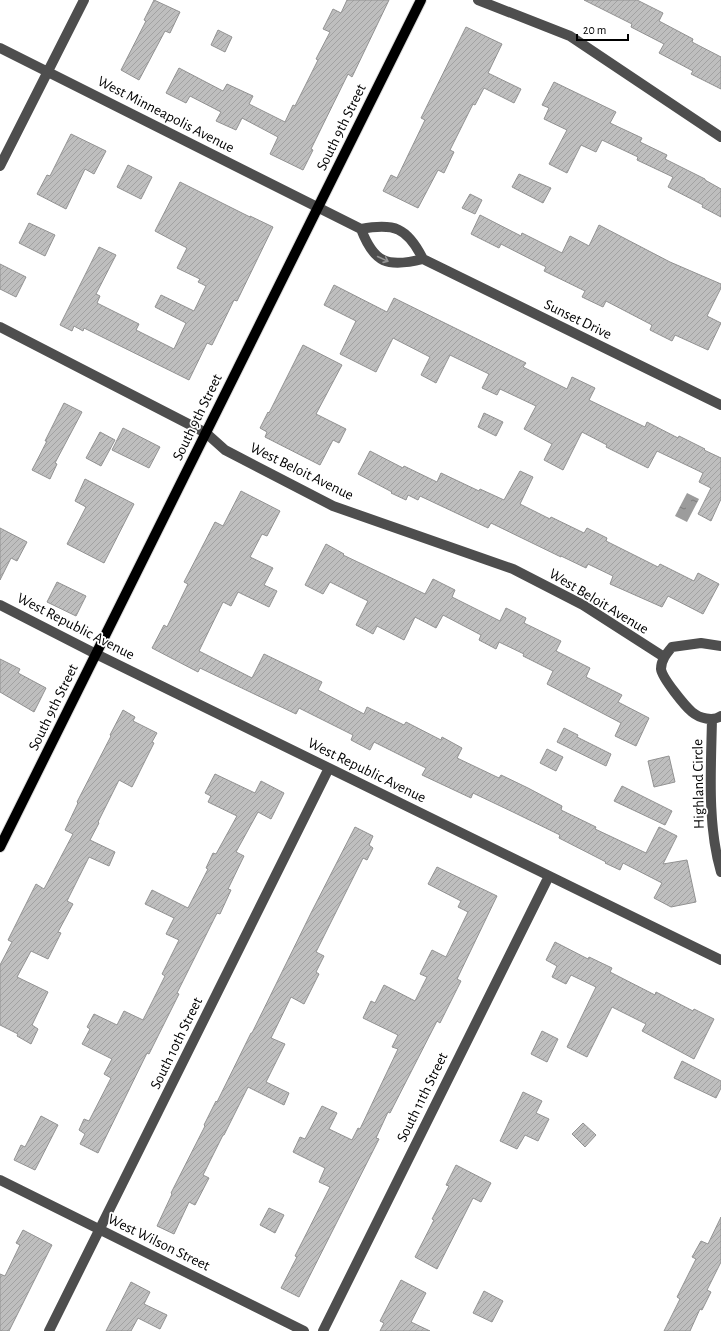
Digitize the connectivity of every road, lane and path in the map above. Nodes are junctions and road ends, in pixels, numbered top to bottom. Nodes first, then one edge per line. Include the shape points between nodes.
1 (84, 0) edge
2 (421, 0) edge
3 (478, 0) edge
4 (0, 48) edge
5 (48, 72) junction
6 (721, 137) edge
7 (0, 166) edge
8 (318, 208) junction
9 (361, 229) junction
10 (422, 259) junction
11 (0, 327) edge
12 (721, 405) edge
13 (206, 433) junction
14 (0, 605) edge
15 (721, 646) edge
16 (96, 654) junction
17 (664, 657) junction
18 (716, 718) edge
19 (329, 768) junction
20 (0, 848) edge
21 (721, 872) edge
22 (549, 876) junction
23 (718, 956) edge
24 (0, 1180) edge
25 (100, 1230) junction
26 (49, 1331) edge
27 (304, 1331) edge
28 (323, 1331) edge

1 - 5 street
2 - 8 main road, South 9th Street
3 - 6 street via 570,36
4 - 5 street, West Minneapolis Avenue
5 - 7 street
5 - 8 street, West Minneapolis Avenue
8 - 9 street
8 - 13 main road, South 9th Street
9 - 10 street via 390,226 400,230 417,247
9 -> 10 street via 373,254 383,260 407,263
10 - 12 street, Sunset Drive
11 - 13 street, West Beloit Avenue
13 - 16 main road, South 9th Street
13 - 17 street, West Beloit Avenue via 225,450 333,506 513,569 583,605
14 - 16 street, West Republic Avenue
15 - 17 street via 701,643 672,647
16 - 19 street, West Republic Avenue
16 - 20 main road, South 9th Street
17 - 18 street via 661,669 667,681 693,713 706,719
18 - 21 street, Highland Circle via 710,799 717,859
19 - 22 street, West Republic Avenue
19 - 25 street, South 10th Street
22 - 23 street, West Republic Avenue
22 - 28 street, South 11th Street
24 - 25 street, West Wilson Street
25 - 26 street, South 10th Street
25 - 27 street, West Wilson Street

